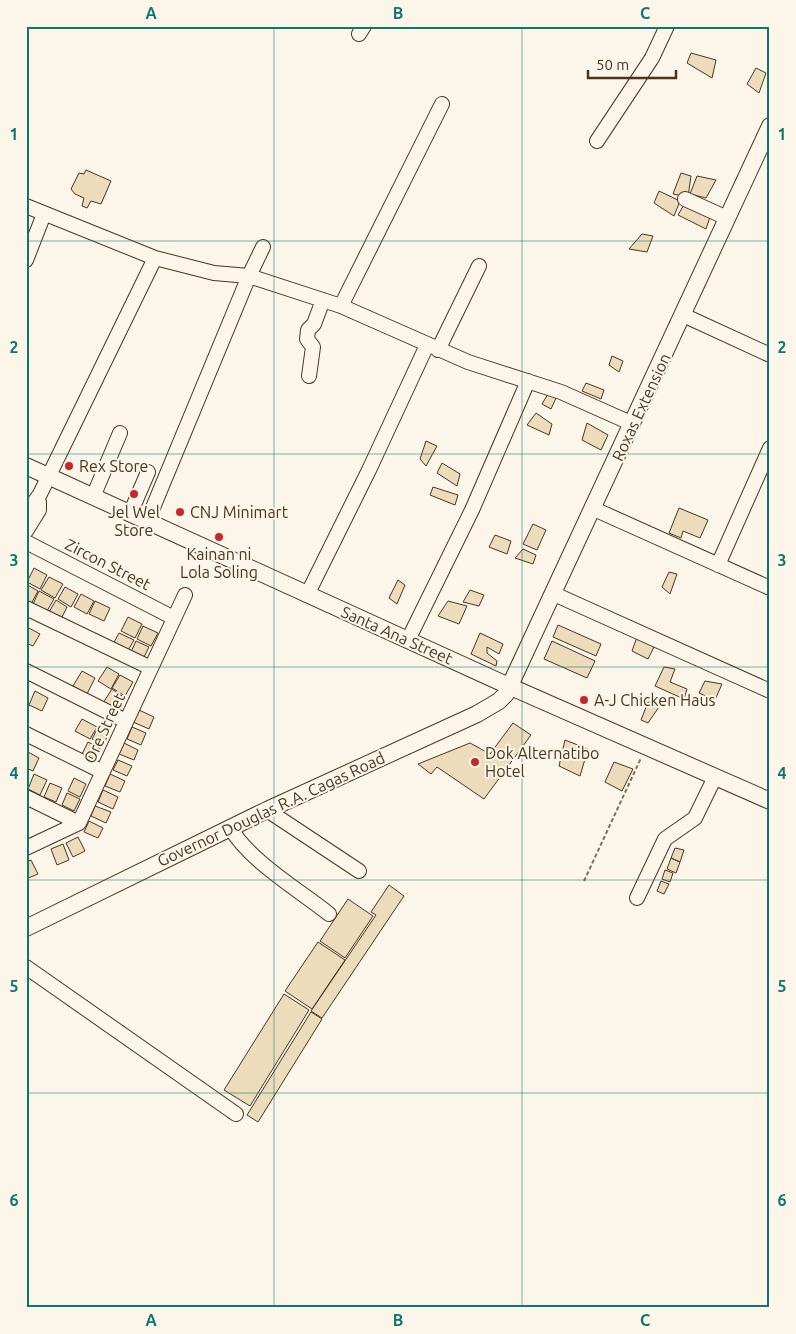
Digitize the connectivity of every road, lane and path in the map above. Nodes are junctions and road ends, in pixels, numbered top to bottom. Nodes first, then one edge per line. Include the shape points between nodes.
1 (667, 26) edge
2 (442, 104) dead end
3 (770, 126) edge
4 (597, 142) dead end
5 (685, 199) dead end
6 (26, 206) edge
7 (44, 214) junction
8 (728, 218) junction
9 (263, 247) dead end
10 (155, 258) junction
11 (26, 260) edge
12 (479, 266) dead end
13 (249, 276) junction
14 (323, 300) junction
15 (341, 306) junction
16 (683, 315) junction
17 (432, 348) junction
18 (770, 355) edge
19 (309, 376) dead end
20 (528, 381) junction
21 (633, 424) junction
22 (120, 433) dead end
23 (770, 448) edge
24 (26, 466) edge
25 (148, 472) dead end
26 (48, 476) junction
27 (40, 494) junction
28 (93, 497) junction
29 (594, 508) junction
30 (26, 514) edge
31 (130, 514) junction
32 (147, 522) junction
33 (26, 532) edge
34 (26, 542) edge
35 (718, 565) junction
36 (770, 588) edge
37 (554, 594) junction
38 (185, 595) dead end
39 (307, 595) junction
40 (26, 608) edge
41 (174, 618) junction
42 (408, 640) junction
43 (151, 668) junction
44 (26, 671) edge
45 (511, 687) junction
46 (770, 691) edge
47 (126, 722) junction
48 (26, 734) edge
49 (646, 746) junction
50 (103, 772) junction
51 (715, 777) junction
52 (26, 797) edge
53 (768, 797) edge
54 (267, 810) junction
55 (79, 823) junction
56 (230, 827) junction
57 (26, 848) edge
58 (359, 871) dead end
59 (584, 881) dead end
60 (637, 898) dead end
61 (329, 914) dead end
62 (26, 928) edge
63 (26, 967) edge
64 (236, 1114) dead end

1 - 4 street via 652,58
2 - 15 street
3 - 8 main road, Roxas Extension
5 - 8 street
6 - 7 street
7 - 10 street
7 - 11 street
8 - 16 main road, Roxas Extension
9 - 13 street
10 - 13 street via 214,273
10 - 26 street
12 - 17 street
13 - 14 street
13 - 32 street
14 - 15 street
14 - 19 street via 307,338 313,347
15 - 17 street
16 - 18 street
16 - 21 main road, Roxas Extension
17 - 20 street
17 - 39 street
20 - 21 street
20 - 42 street via 472,510
21 - 29 main road, Roxas Extension
22 - 28 street
23 - 35 street
24 - 26 main road, Santa Ana Street
25 - 31 street
26 - 27 street
26 - 28 main road, Santa Ana Street
27 - 30 street
27 - 33 street via 38,510
28 - 31 main road, Santa Ana Street
29 - 35 street
29 - 37 main road, Roxas Extension
31 - 32 main road, Santa Ana Street
32 - 39 main road, Santa Ana Street
34 - 41 street, Zircon Street
35 - 36 street
37 - 45 main road, Roxas Extension
37 - 46 street
38 - 41 street, Ore Street
39 - 42 main road, Santa Ana Street
40 - 43 street
41 - 43 street, Ore Street
42 - 45 main road, Santa Ana Street
43 - 47 street, Ore Street
44 - 47 street
45 - 49 main road, Santa Ana Street
45 - 54 main road, Governor Douglas R.A. Cagas Road via 499,701 477,714
47 - 50 street, Ore Street
48 - 50 street
49 - 51 main road, Santa Ana Street
49 - 59 path
50 - 55 street, Ore Street
51 - 53 main road, Santa Ana Street
51 - 60 street via 695,818 665,839
52 - 55 street
54 - 56 main road, Governor Douglas R.A. Cagas Road
54 - 58 street
55 - 57 street
56 - 61 street via 253,856
56 - 62 main road, Governor Douglas R.A. Cagas Road
63 - 64 street

